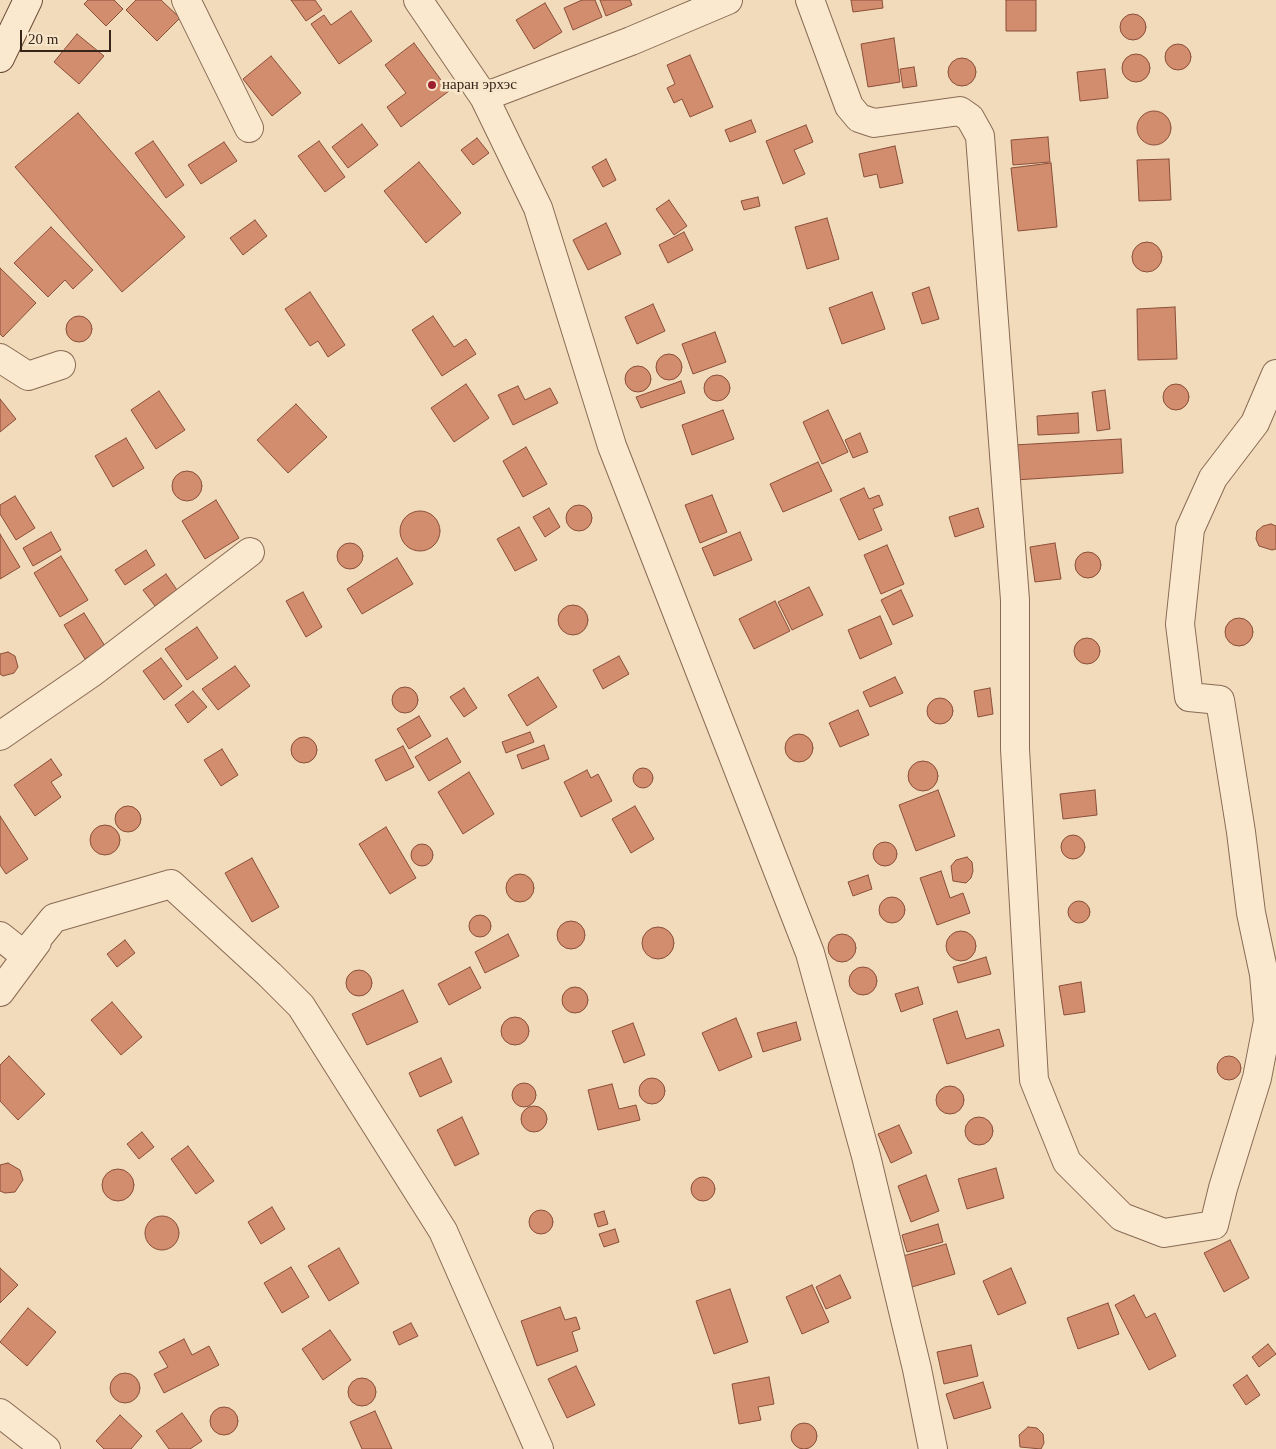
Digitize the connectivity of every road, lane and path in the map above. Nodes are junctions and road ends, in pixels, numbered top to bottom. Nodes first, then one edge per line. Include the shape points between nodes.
1 (28, 0) edge
2 (186, 0) edge
3 (418, 0) edge
4 (728, 0) edge
5 (810, 0) edge
6 (8, 23) edge
7 (0, 58) edge
8 (484, 97) junction
9 (249, 128) dead end
10 (0, 358) edge
11 (61, 365) dead end
12 (1276, 374) edge
13 (250, 552) dead end
14 (0, 736) edge
15 (54, 918) junction
16 (0, 936) edge
17 (0, 992) edge
18 (0, 1412) edge
19 (46, 1449) edge
20 (539, 1449) edge
21 (933, 1449) edge

1 - 6 street
2 - 9 street
3 - 8 street
4 - 8 street
5 - 12 street via 849,106 859,118 874,123 960,111 970,118 980,136 1015,600 1014,749 1034,1080 1067,1162 1122,1217 1164,1233 1214,1225 1257,1078 1268,1021 1264,974 1251,913 1220,700 1190,697 1180,624 1190,529 1213,478 1255,423
6 - 7 street
8 - 21 street via 538,208 612,446 810,953 866,1156
10 - 11 street via 28,376
13 - 14 street via 90,674
15 - 16 street via 24,954
15 - 17 street
15 - 20 street via 170,884 302,1006 443,1231
18 - 19 street

